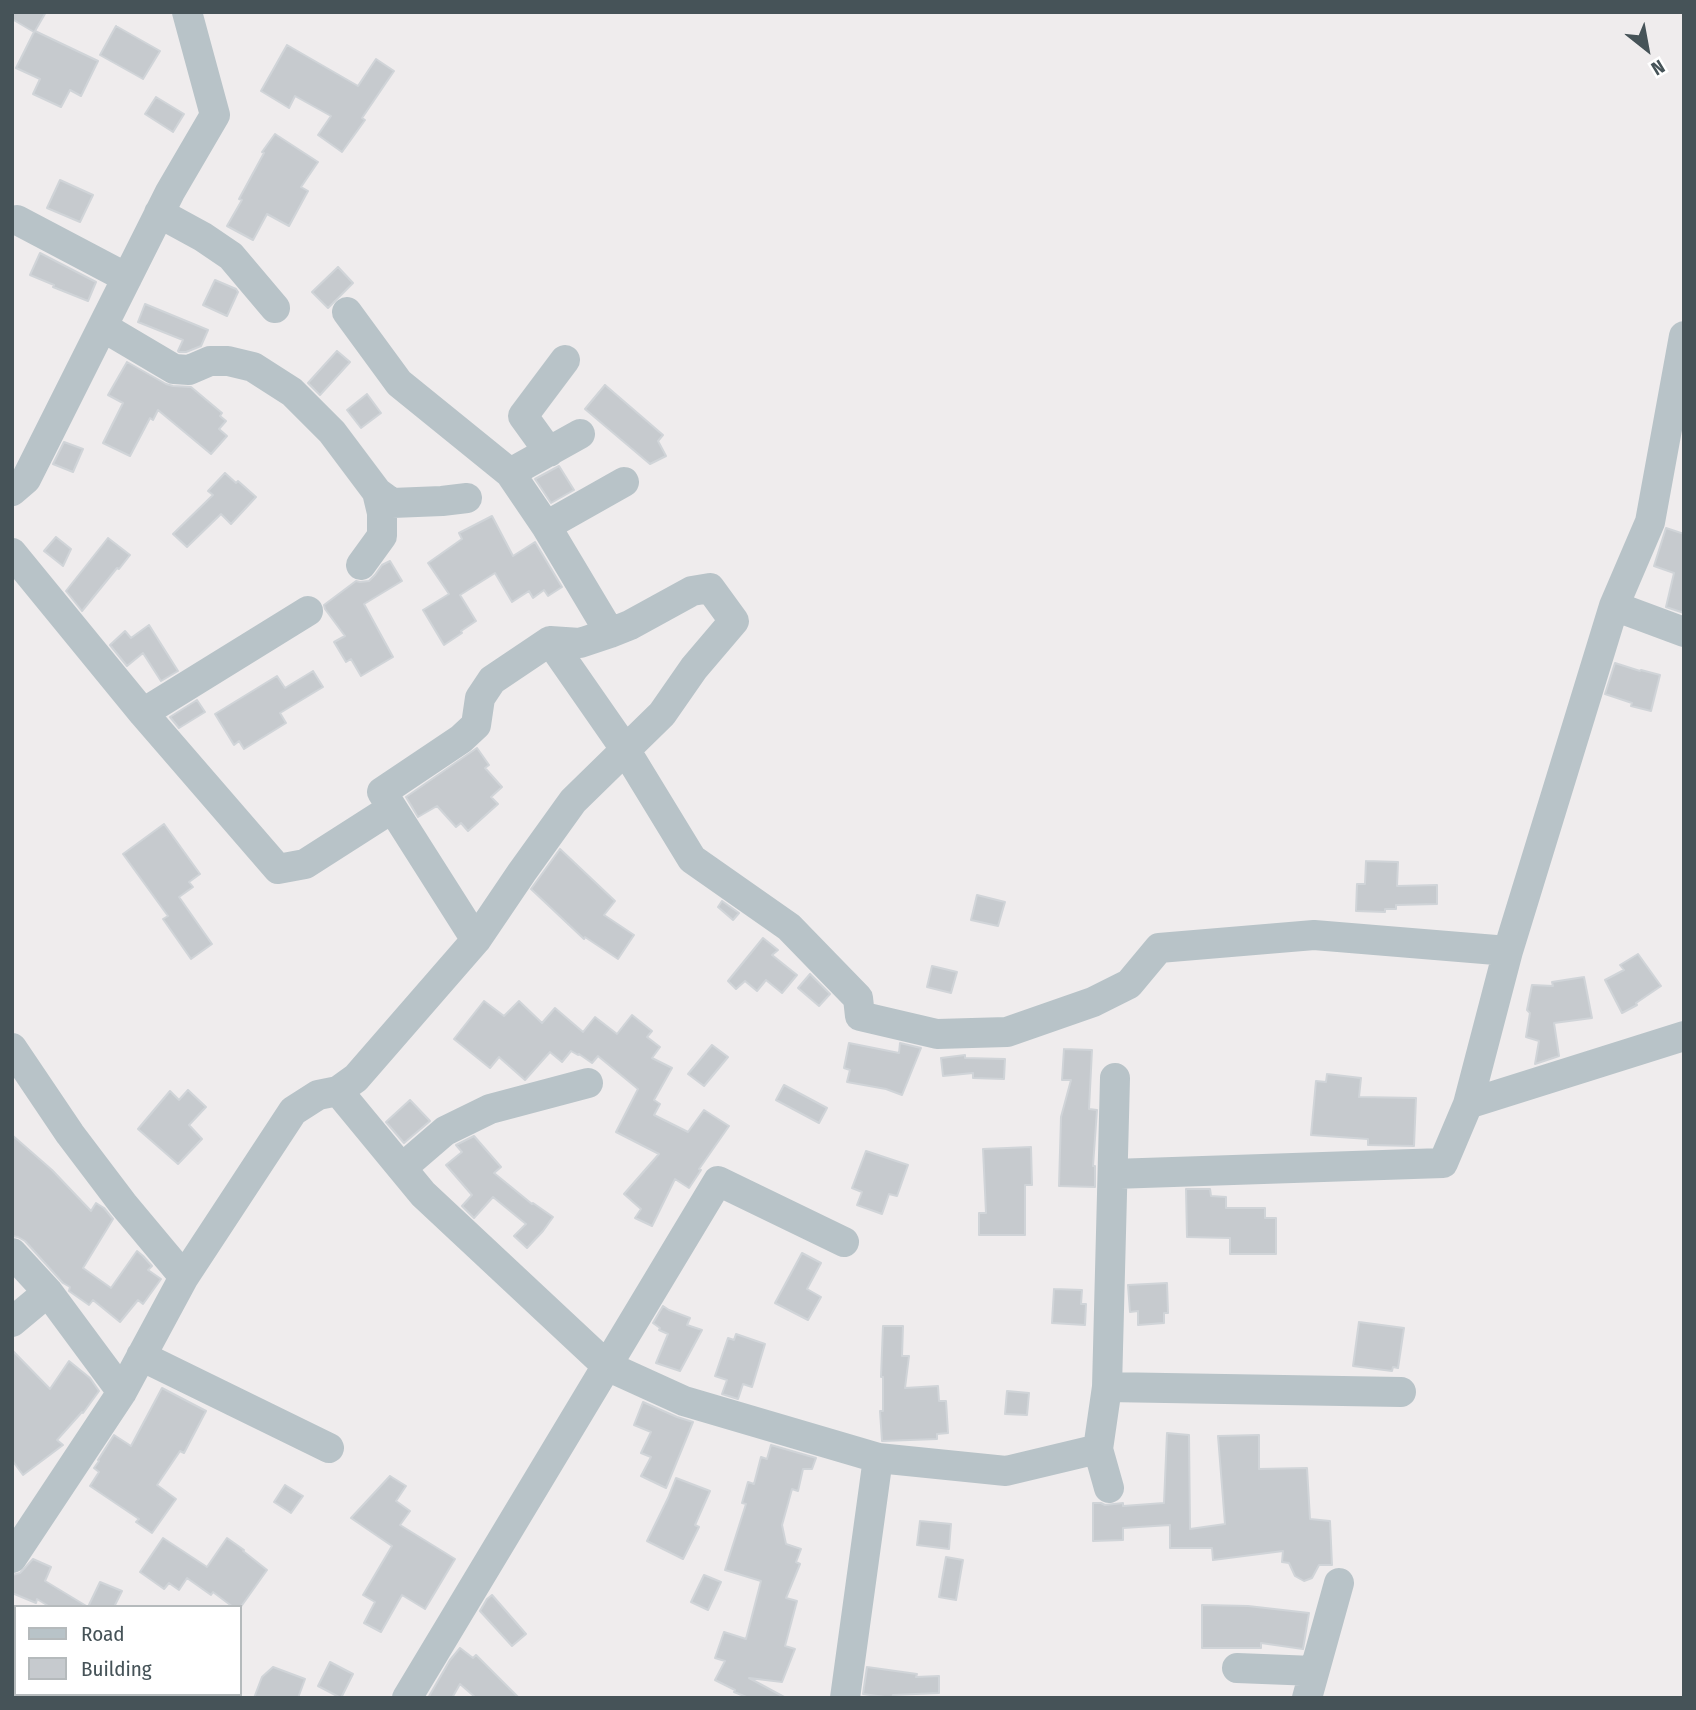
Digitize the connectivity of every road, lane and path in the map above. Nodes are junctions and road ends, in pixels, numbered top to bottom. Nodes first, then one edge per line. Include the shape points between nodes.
1 (187, 12) edge
2 (159, 214) junction
3 (18, 218) edge
4 (127, 278) junction
5 (275, 308) dead end
6 (347, 312) dead end
7 (103, 327) junction
8 (1684, 336) edge
9 (565, 360) dead end
10 (580, 433) dead end
11 (549, 452) junction
12 (510, 473) junction
13 (624, 482) dead end
14 (12, 491) edge
15 (377, 492) junction
16 (467, 498) dead end
17 (546, 526) junction
18 (12, 553) edge
19 (361, 565) dead end
20 (1614, 606) junction
21 (308, 611) dead end
22 (1684, 632) edge
23 (610, 633) junction
24 (550, 641) junction
25 (143, 713) junction
26 (626, 749) junction
27 (391, 809) junction
28 (476, 940) junction
29 (1508, 951) junction
30 (1684, 1036) edge
31 (12, 1048) edge
32 (1115, 1078) dead end
33 (588, 1083) dead end
34 (338, 1091) junction
35 (1468, 1104) junction
36 (402, 1168) junction
37 (1112, 1174) junction
38 (844, 1242) dead end
39 (12, 1253) edge
40 (184, 1277) junction
41 (48, 1292) junction
42 (12, 1322) edge
43 (141, 1356) junction
44 (607, 1366) junction
45 (1107, 1387) junction
46 (122, 1391) junction
47 (1401, 1392) dead end
48 (329, 1448) dead end
49 (1098, 1449) junction
50 (878, 1458) junction
51 (1109, 1488) dead end
52 (12, 1558) edge
53 (1339, 1583) dead end
54 (1237, 1668) dead end
55 (1311, 1684) edge
56 (407, 1698) edge
57 (845, 1698) edge

1 - 2 street via 215,115
2 - 4 street
2 - 5 street via 231,256
3 - 4 street
4 - 7 street
6 - 12 street via 399,383
7 - 14 street via 26,479
7 - 15 street via 174,369 189,370 210,361 253,367 292,392 332,432
8 - 20 street via 1650,522
9 - 11 street via 523,416
10 - 11 street
11 - 12 street
12 - 17 street
13 - 17 street
15 - 16 street via 393,503
15 - 19 street via 382,536
17 - 23 street
18 - 25 street
20 - 22 street
20 - 29 street
21 - 25 street
23 - 24 street via 580,643
23 - 26 street via 692,591 709,588 734,621 662,713
24 - 26 street
24 - 27 street via 492,680 480,698 476,725 461,739 382,792
25 - 27 street via 278,869 305,864
26 - 28 street via 573,802
26 - 29 street via 692,859 789,927 858,998 860,1016 937,1034 1007,1032 1093,1002 1129,984 1159,948 1314,935
27 - 28 street
28 - 34 street via 356,1078
29 - 35 street
30 - 35 street
31 - 40 street via 85,1154
32 - 37 street
33 - 36 street via 490,1109 445,1131
34 - 36 street
34 - 40 street via 318,1095 293,1111
35 - 37 street via 1443,1163
36 - 44 street via 423,1194
37 - 45 street
38 - 44 street via 718,1181
39 - 41 street
40 - 43 street
41 - 42 street
41 - 46 street
43 - 46 street
43 - 48 street
44 - 50 street via 684,1401
44 - 56 street
45 - 47 street
45 - 49 street
46 - 52 street
49 - 50 street via 1006,1471
49 - 51 street
50 - 57 street
53 - 55 street
54 - 55 street

